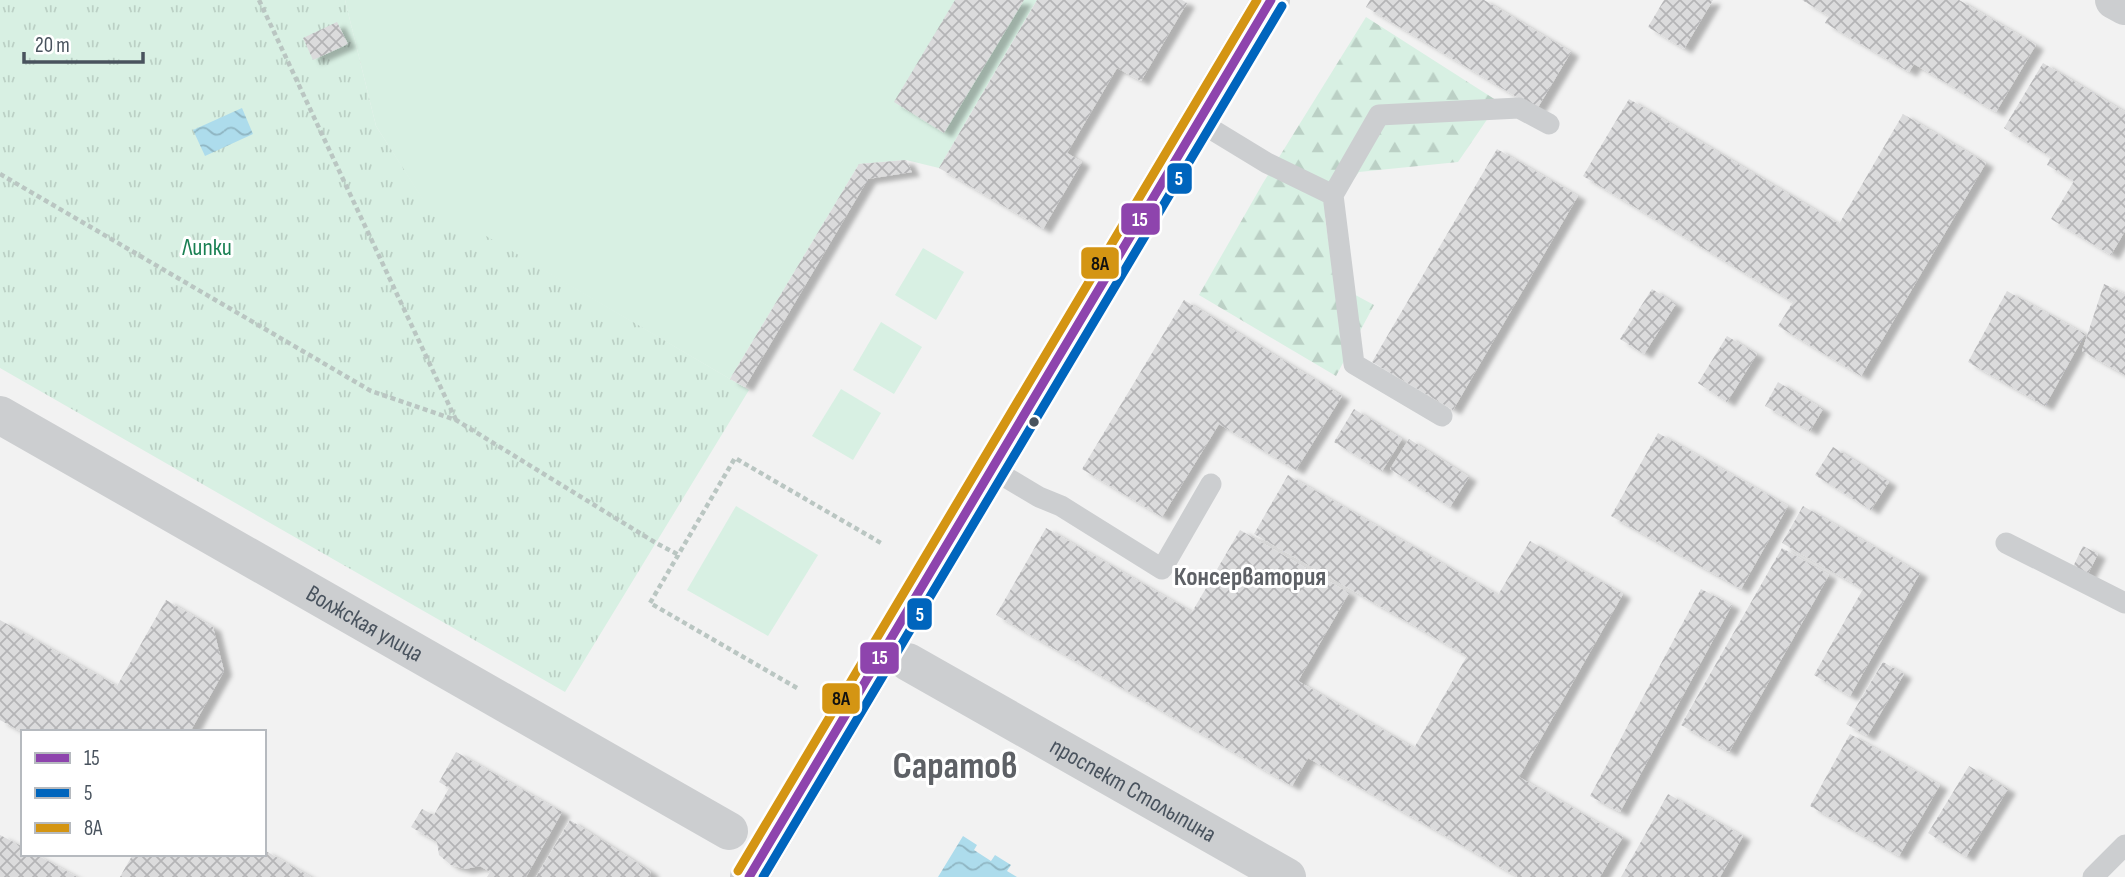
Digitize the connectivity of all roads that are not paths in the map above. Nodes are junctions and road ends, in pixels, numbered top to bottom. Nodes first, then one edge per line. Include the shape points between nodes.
1 (1271, 0) edge
2 (2114, 0) edge
3 (2125, 6) edge
4 (1198, 121) junction
5 (1549, 124) dead end
6 (1333, 195) junction
7 (0, 415) edge
8 (1442, 416) dead end
9 (992, 469) junction
10 (1211, 484) dead end
11 (2006, 543) dead end
12 (2125, 603) edge
13 (908, 662) dead end
14 (729, 831) dead end
15 (2125, 845) edge
16 (749, 877) edge
17 (1287, 877) edge
18 (2093, 877) edge

1 - 4 street
2 - 3 street
4 - 6 lane via 1267,163
4 - 9 street
5 - 6 lane via 1519,108 1379,115
6 - 8 lane via 1354,364
7 - 14 street, Волжская улица
9 - 10 lane via 1162,569
9 - 16 street
11 - 12 lane
13 - 17 street, проспект Столыпина
15 - 18 lane

